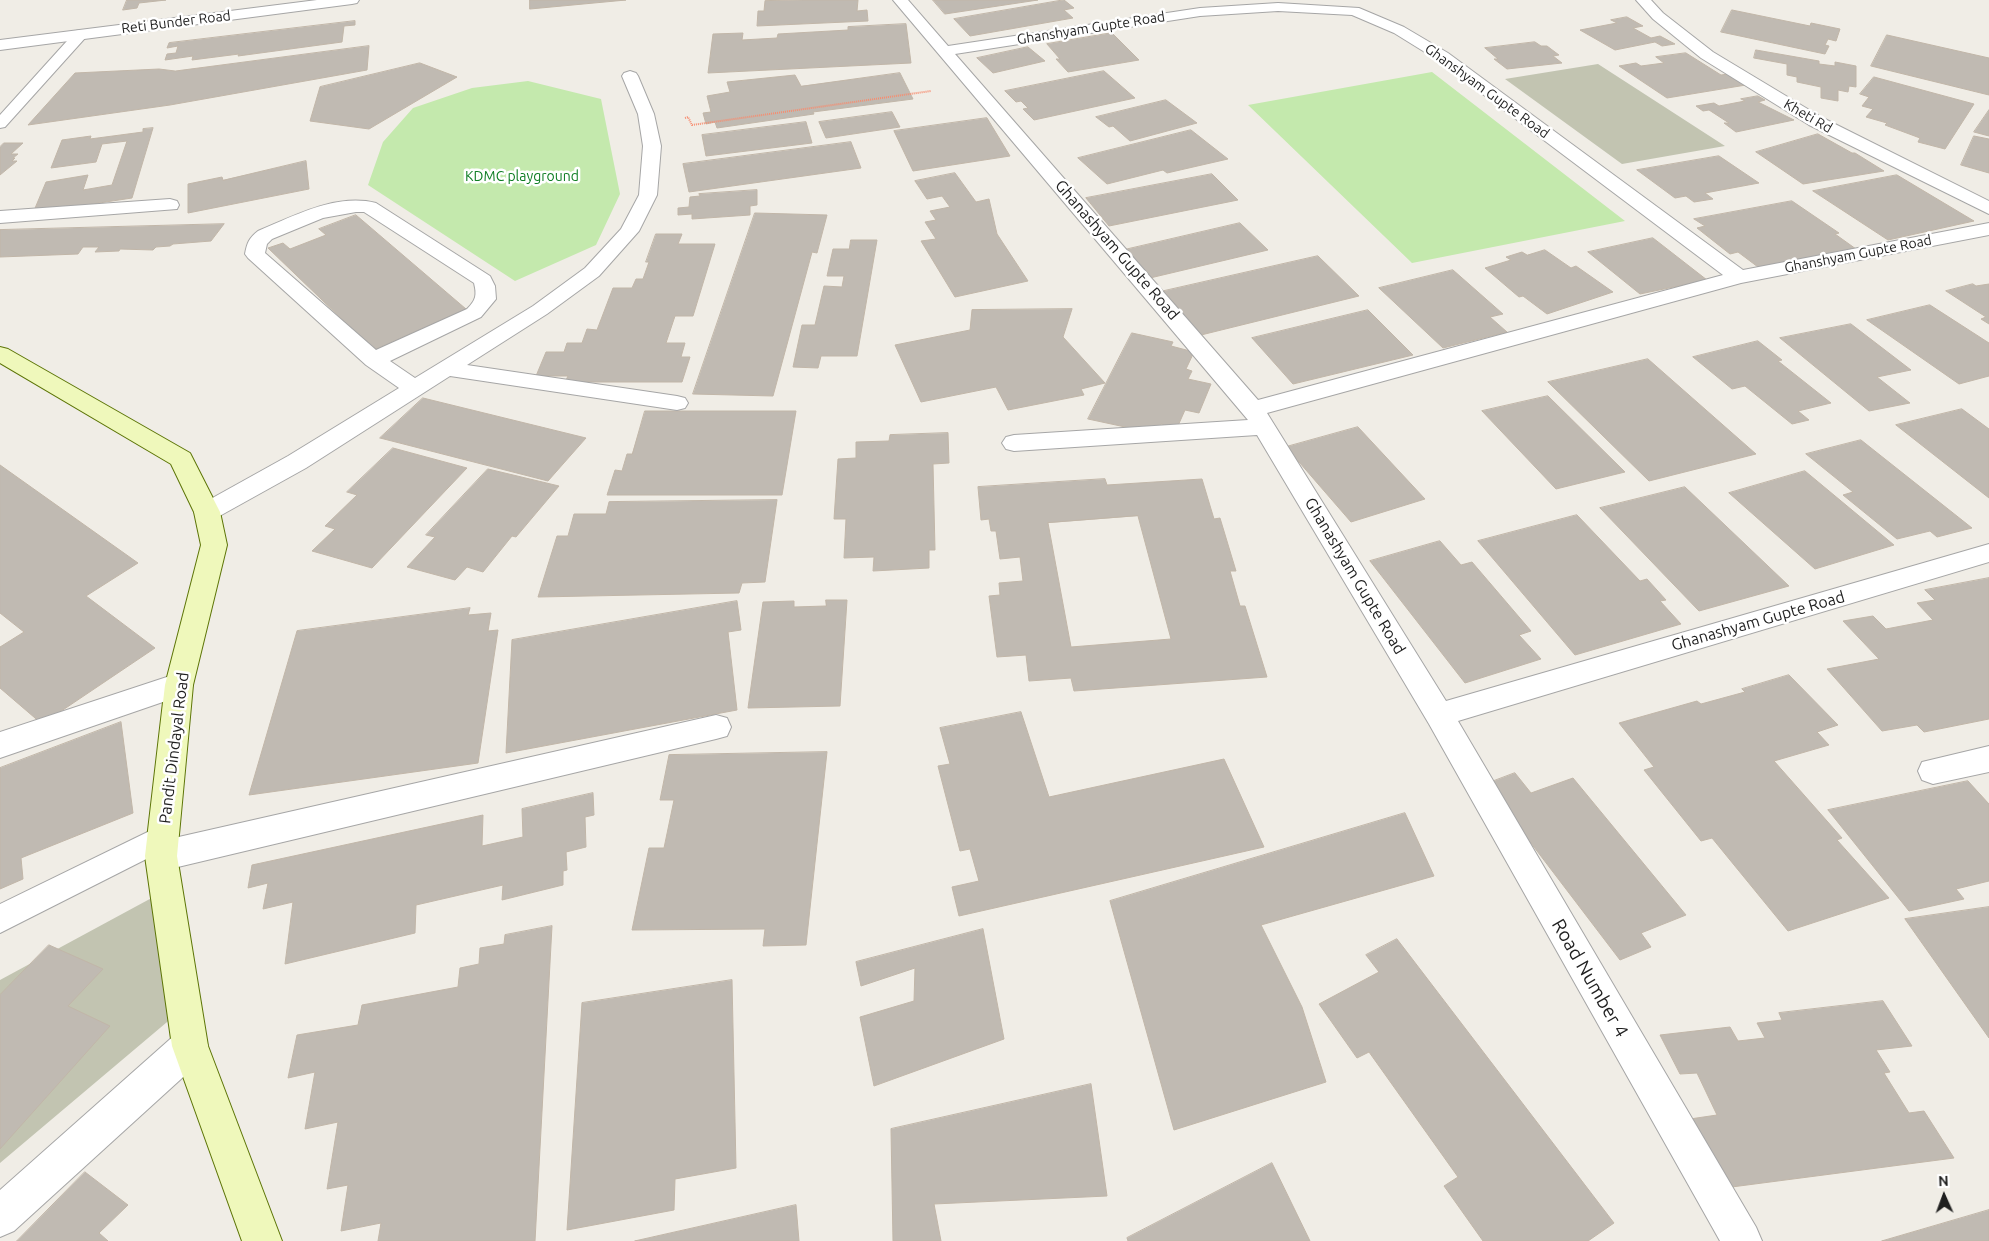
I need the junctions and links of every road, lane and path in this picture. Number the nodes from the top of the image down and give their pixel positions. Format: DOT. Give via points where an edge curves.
graph roads {
  1 [pos="352,0"];
  2 [pos="900,0"];
  3 [pos="1643,0"];
  4 [pos="81,34"];
  5 [pos="0,45"];
  6 [pos="944,51"];
  7 [pos="630,76"];
  8 [pos="974,85"];
  9 [pos="680,119"];
  10 [pos="0,124"];
  11 [pos="170,205"];
  12 [pos="1989,208"];
  13 [pos="0,217"];
  14 [pos="1989,229"];
  15 [pos="1739,277"];
  16 [pos="0,354"];
  17 [pos="374,360"];
  18 [pos="446,368"];
  19 [pos="416,388"];
  20 [pos="677,403"];
  21 [pos="1259,418"];
  22 [pos="1014,443"];
  23 [pos="207,512"];
  24 [pos="1989,553"];
  25 [pos="179,685"];
  26 [pos="1438,715"];
  27 [pos="716,727"];
  28 [pos="0,745"];
  29 [pos="1989,758"];
  30 [pos="1933,771"];
  31 [pos="162,846"];
  32 [pos="0,919"];
  33 [pos="190,1046"];
  34 [pos="0,1217"];
  35 [pos="262,1241"];
  36 [pos="1742,1241"];
  1 -- 4 [label="street, Reti Bunder Road"];
  2 -- 6 [label="street, Ghanashyam Gupte Road"];
  3 -- 12 [label="street, Kheti Rd" via="1707,55 1815,121"];
  4 -- 5 [label="street, Reti Bunder Road"];
  4 -- 10 [label="lane"];
  6 -- 8 [label="street, Ghanashyam Gupte Road"];
  6 -- 15 [label="street, Ghanshyam Gupte Road" via="1200,12 1278,7 1354,11 1399,30 1442,56"];
  7 -- 18 [label="street" via="646,114 652,146 648,195 629,231 592,272 540,310"];
  8 -- 9 [label="path" via="692,126 688,118"];
  8 -- 21 [label="street, Ghanashyam Gupte Road"];
  11 -- 13 [label="street"];
  14 -- 15 [label="street, Ghanshyam Gupte Road"];
  15 -- 21 [label="street"];
  16 -- 23 [label="main road, Pandit Dindayal Road" via="181,459"];
  17 -- 17 [label="street" via="255,254 257,242 266,235 336,207 369,207 483,280 487,292 485,303 474,313"];
  17 -- 19 [label="street"];
  18 -- 19 [label="street"];
  18 -- 20 [label="street"];
  19 -- 23 [label="street" via="297,462"];
  21 -- 22 [label="street"];
  21 -- 26 [label="street, Ghanashyam Gupte Road"];
  23 -- 25 [label="main road, Pandit Dindayal Road" via="214,545"];
  24 -- 26 [label="street, Ghanashyam Gupte Road"];
  25 -- 28 [label="street"];
  25 -- 31 [label="main road, Pandit Dindayal Road"];
  26 -- 36 [label="street, Road Number 4"];
  27 -- 31 [label="street"];
  29 -- 30 [label="street"];
  31 -- 32 [label="lane"];
  31 -- 33 [label="main road, Pandit Dindayal Road"];
  33 -- 34 [label="street"];
  33 -- 35 [label="main road, Pandit Dindayal Road"];
}
